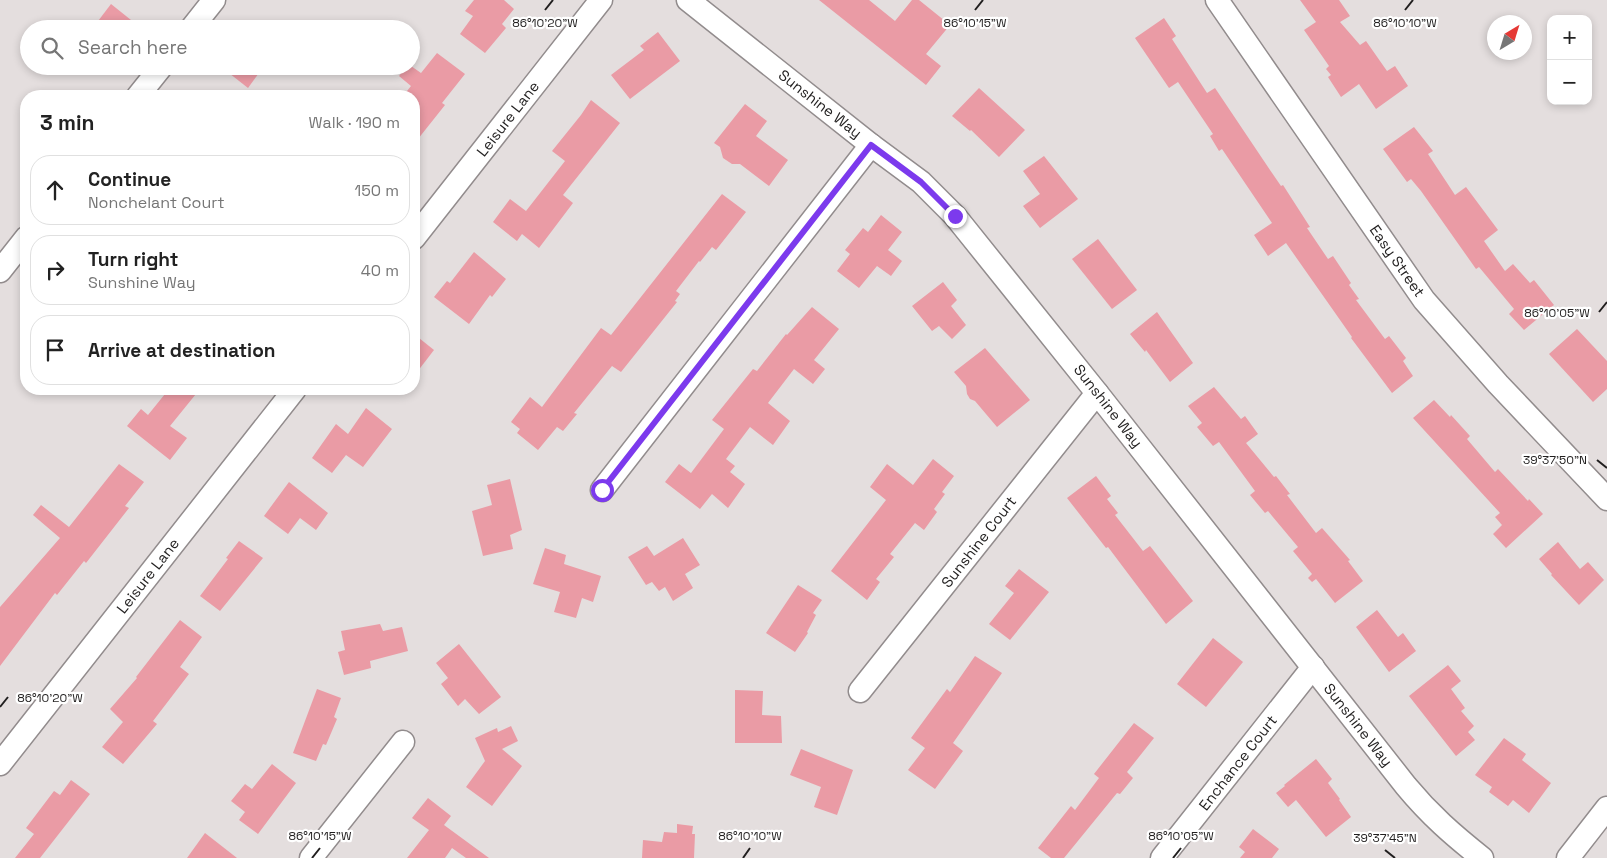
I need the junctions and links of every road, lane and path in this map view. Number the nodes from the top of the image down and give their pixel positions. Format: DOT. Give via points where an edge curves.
graph roads {
  1 [pos="601,0"];
  2 [pos="688,0"];
  3 [pos="1217,0"];
  4 [pos="212,1"];
  5 [pos="198,20"];
  6 [pos="155,75"];
  7 [pos="143,90"];
  8 [pos="871,145"];
  9 [pos="420,230"];
  10 [pos="20,246"];
  11 [pos="0,271"];
  12 [pos="1097,393"];
  13 [pos="290,395"];
  14 [pos="602,490"];
  15 [pos="1607,499"];
  16 [pos="1313,667"];
  17 [pos="860,691"];
  18 [pos="403,742"];
  19 [pos="0,764"];
  20 [pos="1607,808"];
  21 [pos="311,858"];
  22 [pos="1162,858"];
  23 [pos="1482,858"];
  24 [pos="1568,858"];
  1 -- 9 [label="street, Leisure Lane"];
  2 -- 8 [label="street, Sunshine Way"];
  3 -- 15 [label="street, Easy Street" via="1424,300"];
  4 -- 5 [label="street"];
  6 -- 7 [label="street"];
  8 -- 12 [label="street, Sunshine Way" via="921,182 955,216"];
  8 -- 14 [label="street"];
  10 -- 11 [label="street"];
  12 -- 16 [label="street, Sunshine Way"];
  12 -- 17 [label="street, Sunshine Court"];
  13 -- 19 [label="street, Leisure Lane"];
  16 -- 22 [label="street, Enchance Court"];
  16 -- 23 [label="street, Sunshine Way" via="1425,809"];
  18 -- 21 [label="street"];
  20 -- 24 [label="street"];
}
